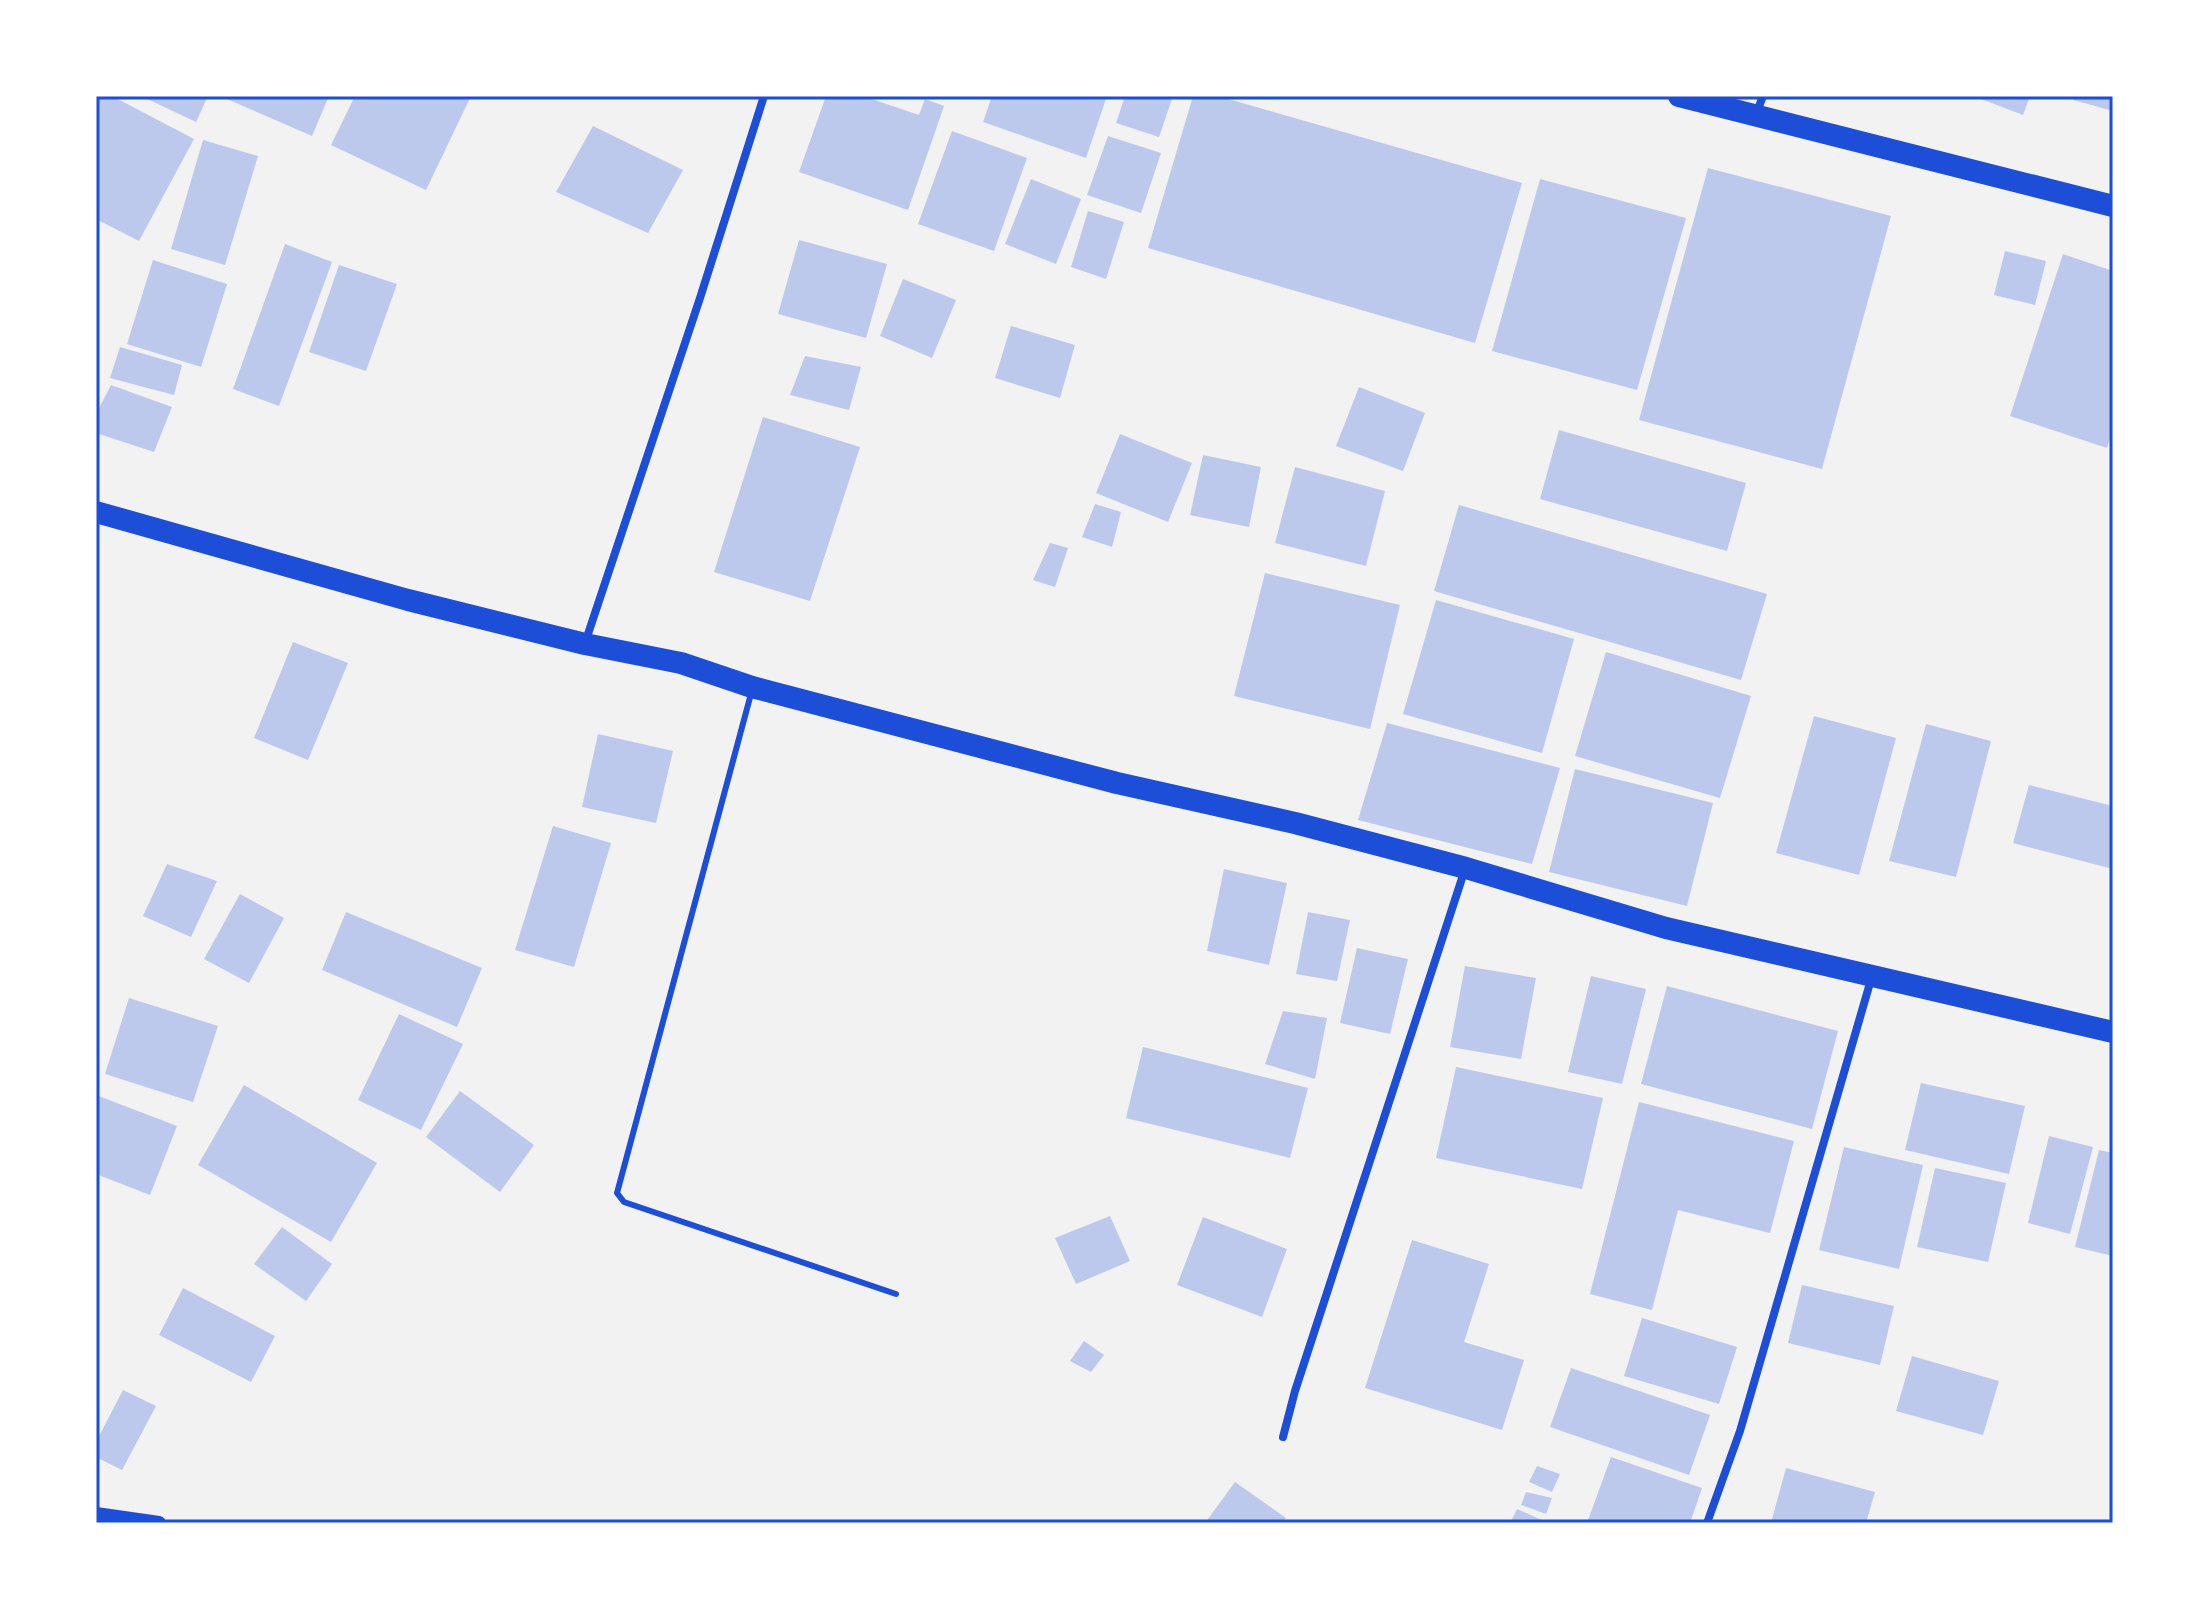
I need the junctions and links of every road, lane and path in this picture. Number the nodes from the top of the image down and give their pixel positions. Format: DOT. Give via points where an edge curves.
graph roads {
  1 [pos="764,96"];
  2 [pos="1679,96"];
  3 [pos="1759,106"];
  4 [pos="2113,206"];
  5 [pos="96,512"];
  6 [pos="585,644"];
  7 [pos="752,687"];
  8 [pos="1466,868"];
  9 [pos="1873,974"];
  10 [pos="2113,1032"];
  11 [pos="896,1294"];
  12 [pos="1283,1437"];
  13 [pos="96,1514"];
  14 [pos="159,1523"];
  15 [pos="1707,1523"];
  1 -- 6 [label="street"];
  2 -- 3 [label="highway"];
  3 -- 4 [label="highway"];
  5 -- 6 [label="highway"];
  6 -- 7 [label="highway" via="681,663"];
  7 -- 8 [label="highway"];
  7 -- 11 [label="lane" via="617,1193 624,1202"];
  8 -- 9 [label="highway" via="1666,928"];
  8 -- 12 [label="street"];
  9 -- 10 [label="highway"];
  9 -- 15 [label="street" via="1740,1431"];
  13 -- 14 [label="street"];
}
